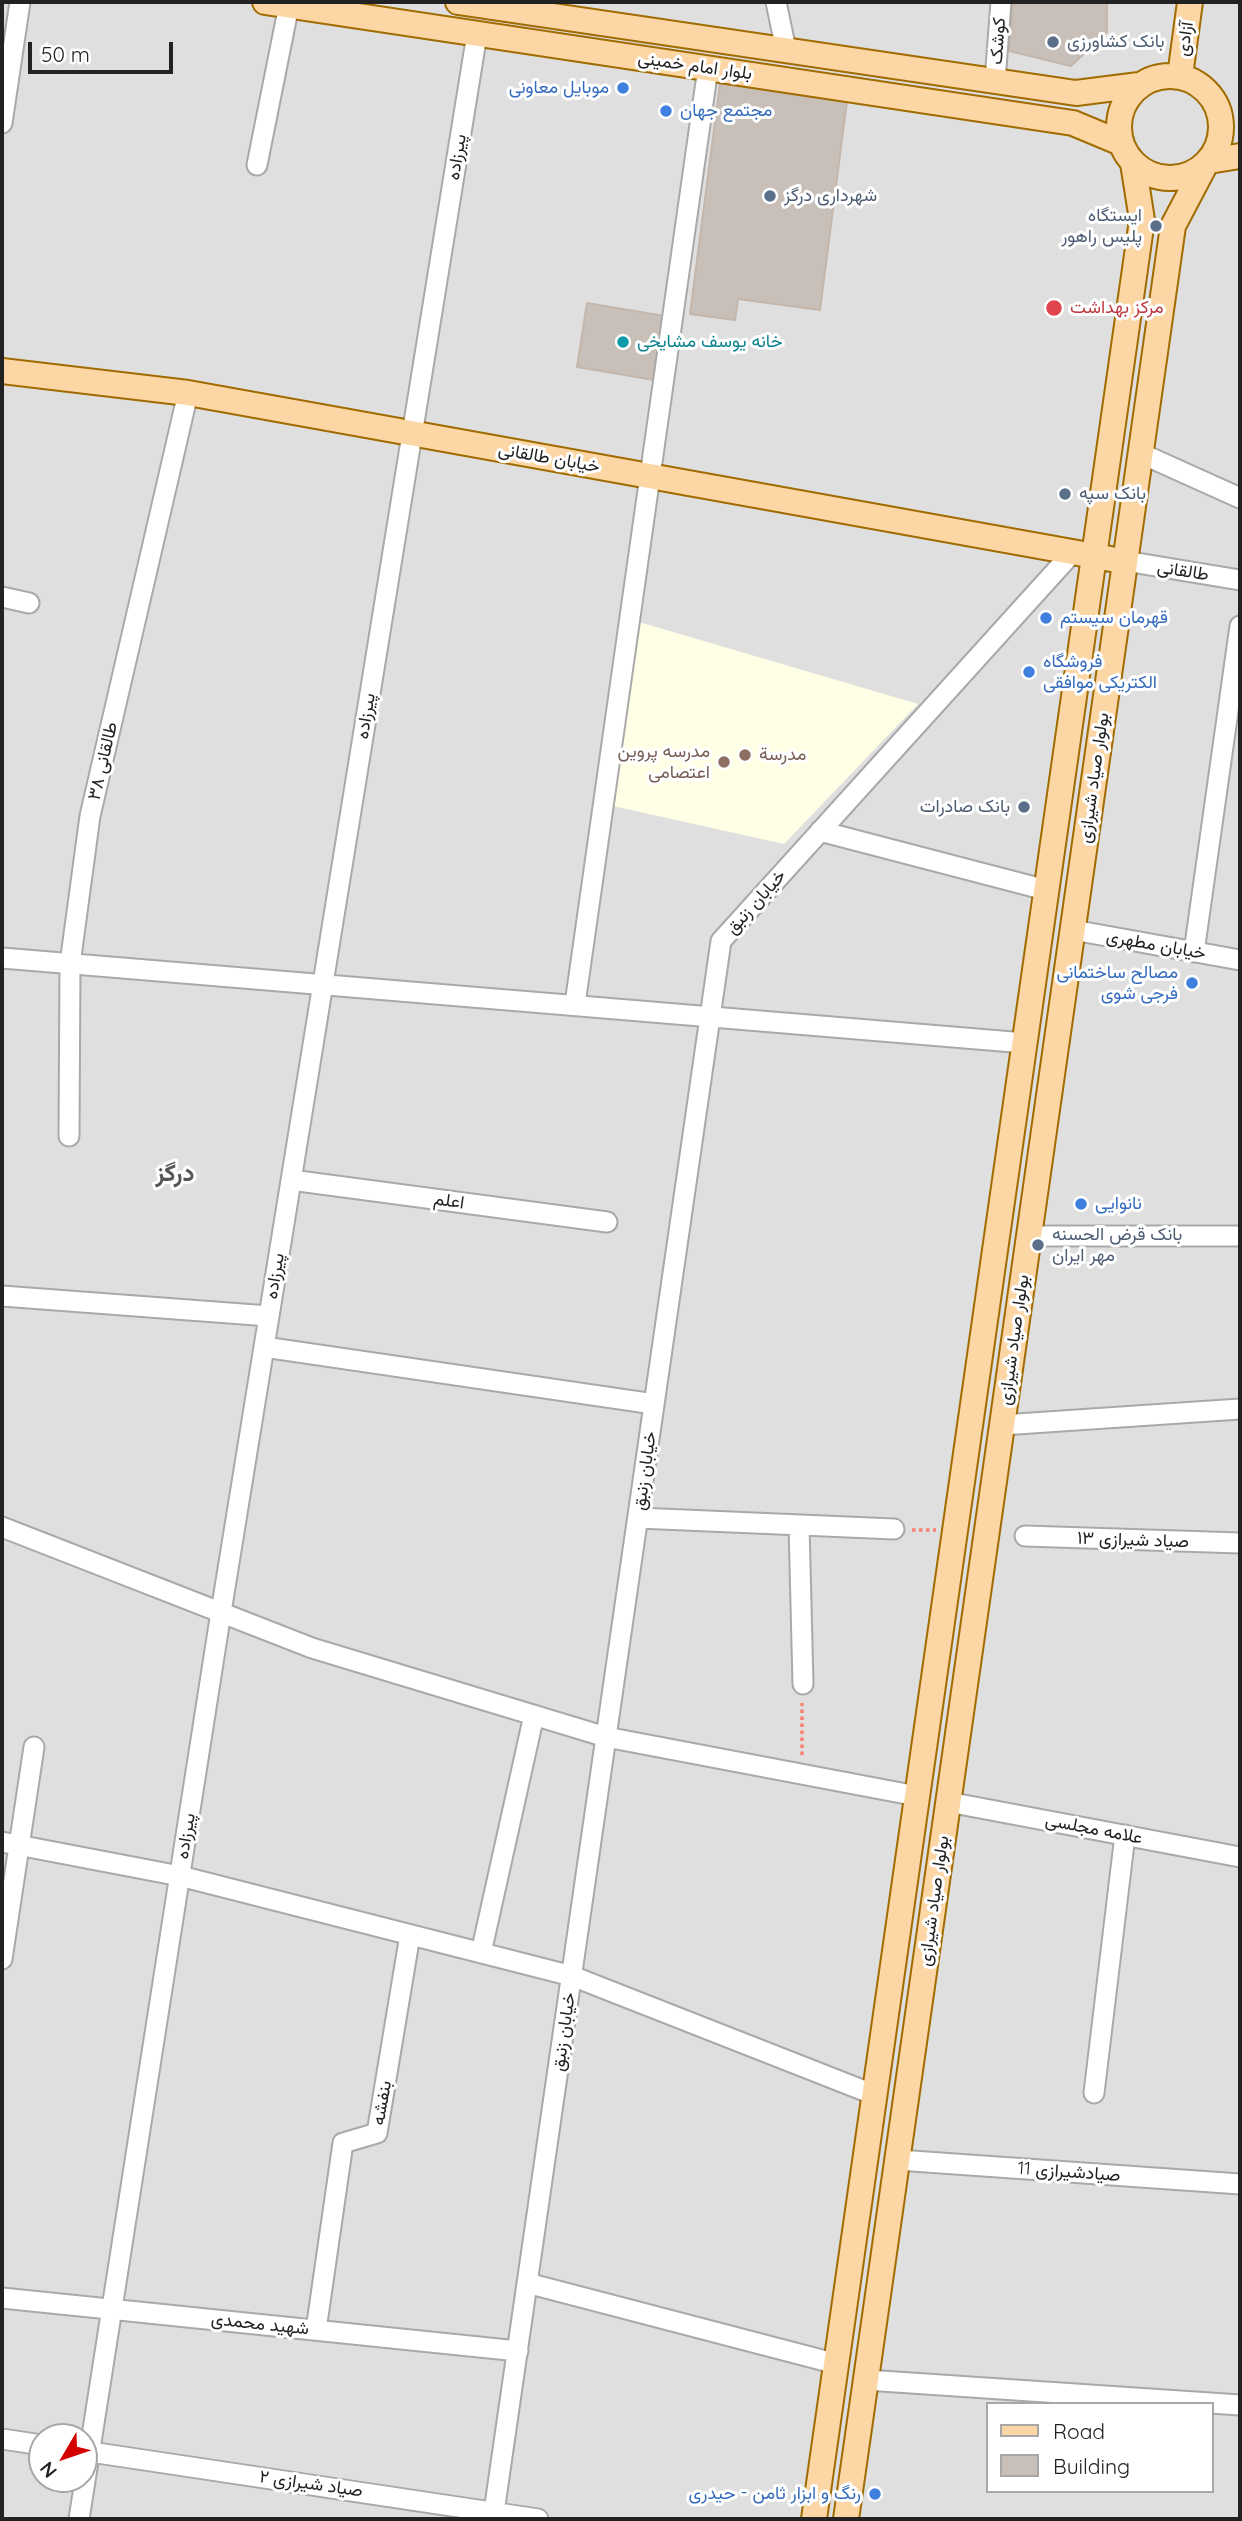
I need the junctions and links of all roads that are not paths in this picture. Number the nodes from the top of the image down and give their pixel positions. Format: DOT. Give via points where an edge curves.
graph roads {
  1 [pos="20,2"];
  2 [pos="458,2"];
  3 [pos="776,2"];
  4 [pos="1001,2"];
  5 [pos="1190,2"];
  6 [pos="277,4"];
  7 [pos="580,11"];
  8 [pos="477,34"];
  9 [pos="786,50"];
  10 [pos="708,68"];
  11 [pos="1180,76"];
  12 [pos="995,81"];
  13 [pos="1139,85"];
  14 [pos="4,95"];
  15 [pos="1211,95"];
  16 [pos="1240,112"];
  17 [pos="2,123"];
  18 [pos="1127,153"];
  19 [pos="1240,156"];
  20 [pos="257,164"];
  21 [pos="1206,164"];
  22 [pos="2,371"];
  23 [pos="188,393"];
  24 [pos="412,434"];
  25 [pos="1140,453"];
  26 [pos="650,476"];
  27 [pos="1240,498"];
  28 [pos="1083,554"];
  29 [pos="1125,561"];
  30 [pos="1240,580"];
  31 [pos="2,597"];
  32 [pos="29,603"];
  33 [pos="1240,626"];
  34 [pos="820,831"];
  35 [pos="1046,890"];
  36 [pos="1073,930"];
  37 [pos="1194,952"];
  38 [pos="2,958"];
  39 [pos="1240,960"];
  40 [pos="70,964"];
  41 [pos="323,982"];
  42 [pos="575,1004"];
  43 [pos="710,1015"];
  44 [pos="1025,1043"];
  45 [pos="69,1136"];
  46 [pos="291,1180"];
  47 [pos="607,1222"];
  48 [pos="1029,1236"];
  49 [pos="1240,1236"];
  50 [pos="2,1296"];
  51 [pos="269,1316"];
  52 [pos="264,1347"];
  53 [pos="654,1404"];
  54 [pos="1240,1409"];
  55 [pos="1002,1425"];
  56 [pos="638,1518"];
  57 [pos="799,1525"];
  58 [pos="2,1527"];
  59 [pos="894,1529"];
  60 [pos="1025,1536"];
  61 [pos="1240,1543"];
  62 [pos="221,1612"];
  63 [pos="803,1684"];
  64 [pos="534,1715"];
  65 [pos="606,1737"];
  66 [pos="34,1747"];
  67 [pos="917,1796"];
  68 [pos="948,1802"];
  69 [pos="1125,1835"];
  70 [pos="10,1844"];
  71 [pos="1240,1857"];
  72 [pos="180,1876"];
  73 [pos="410,1935"];
  74 [pos="481,1953"];
  75 [pos="2,1959"];
  76 [pos="572,1976"];
  77 [pos="1094,2093"];
  78 [pos="875,2095"];
  79 [pos="898,2160"];
  80 [pos="1240,2184"];
  81 [pos="527,2283"];
  82 [pos="2,2298"];
  83 [pos="112,2309"];
  84 [pos="316,2330"];
  85 [pos="517,2351"];
  86 [pos="836,2364"];
  87 [pos="866,2380"];
  88 [pos="1195,2402"];
  89 [pos="1214,2403"];
  90 [pos="1240,2405"];
  91 [pos="92,2423"];
  92 [pos="2,2439"];
  93 [pos="28,2443"];
  94 [pos="98,2453"];
  95 [pos="82,2493"];
  96 [pos="494,2515"];
  97 [pos="79,2519"];
  98 [pos="538,2519"];
  99 [pos="814,2519"];
  100 [pos="846,2519"];
  1 -- 14 [label="street"];
  2 -- 7 [label="main road, بلوار امام خمینی"];
  3 -- 9 [label="street"];
  4 -- 12 [label="street, کوشک"];
  5 -- 11 [label="main road, آزادی"];
  6 -- 8 [label="main road, بلوار امام خمینی"];
  6 -- 20 [label="street"];
  7 -- 9 [label="main road, بلوار امام خمینی"];
  8 -- 10 [label="main road, بلوار امام خمینی"];
  8 -- 24 [label="street, پیرزاده"];
  9 -- 12 [label="main road, بلوار امام خمینی"];
  10 -- 18 [label="main road, بلوار امام خمینی" via="1073,123"];
  10 -- 26 [label="street"];
  11 -- 13 [label="main road" via="1157,76"];
  11 -- 15 [label="main road"];
  12 -- 13 [label="main road, بلوار امام خمینی" via="1076,93"];
  13 -- 18 [label="main road" via="1125,100 1119,120"];
  14 -- 17 [label="street"];
  15 -- 16 [label="main road"];
  15 -- 21 [label="main road" via="1220,113 1222,133"];
  18 -- 21 [label="main road" via="1144,172 1164,179 1184,177"];
  18 -- 28 [label="main road, بولوار صیاد شیرازی" via="1142,220"];
  19 -- 21 [label="main road"];
  21 -- 25 [label="main road, بولوار صیاد شیرازی" via="1173,226"];
  22 -- 23 [label="main road, خیابان طالقانی"];
  23 -- 24 [label="main road, خیابان طالقانی"];
  23 -- 40 [label="street, طالقانی ۳۸" via="90,816"];
  24 -- 26 [label="main road, خیابان طالقانی"];
  24 -- 41 [label="street, پیرزاده"];
  25 -- 27 [label="street"];
  25 -- 29 [label="main road, بولوار صیاد شیرازی"];
  26 -- 28 [label="main road, خیابان طالقانی"];
  26 -- 42 [label="street"];
  28 -- 29 [label="main road, خیابان طالقانی"];
  28 -- 34 [label="street, خیابان زنبق"];
  28 -- 35 [label="main road, بولوار صیاد شیرازی"];
  29 -- 30 [label="street, طالقانی"];
  29 -- 36 [label="main road, بولوار صیاد شیرازی"];
  31 -- 32 [label="street"];
  33 -- 37 [label="street"];
  34 -- 35 [label="street"];
  34 -- 43 [label="street, خیابان زنبق" via="721,941"];
  35 -- 44 [label="main road, بولوار صیاد شیرازی"];
  36 -- 37 [label="street, خیابان مطهری"];
  36 -- 48 [label="main road, بولوار صیاد شیرازی"];
  37 -- 39 [label="street, خیابان مطهری"];
  38 -- 40 [label="street"];
  40 -- 41 [label="street"];
  40 -- 45 [label="street, طالقانی ۳۸"];
  41 -- 42 [label="street"];
  41 -- 46 [label="street, پیرزاده"];
  42 -- 43 [label="street"];
  43 -- 44 [label="street"];
  43 -- 53 [label="street, خیابان زنبق"];
  44 -- 67 [label="main road, بولوار صیاد شیرازی"];
  46 -- 47 [label="street, اعلم"];
  46 -- 51 [label="street, پیرزاده"];
  48 -- 49 [label="street"];
  48 -- 55 [label="main road, بولوار صیاد شیرازی"];
  50 -- 51 [label="street"];
  51 -- 52 [label="street, پیرزاده"];
  52 -- 53 [label="street"];
  52 -- 62 [label="street, پیرزاده"];
  53 -- 56 [label="street, خیابان زنبق"];
  54 -- 55 [label="street"];
  55 -- 68 [label="main road, بولوار صیاد شیرازی"];
  56 -- 57 [label="street"];
  56 -- 65 [label="street, خیابان زنبق"];
  57 -- 59 [label="street"];
  57 -- 63 [label="street"];
  58 -- 62 [label="street"];
  60 -- 61 [label="street, صیاد شیرازی ۱۳"];
  62 -- 64 [label="street" via="312,1648"];
  62 -- 72 [label="street, پیرزاده"];
  64 -- 65 [label="street"];
  64 -- 74 [label="street"];
  65 -- 67 [label="street"];
  65 -- 76 [label="street, خیابان زنبق"];
  66 -- 70 [label="street"];
  67 -- 68 [label="main road"];
  67 -- 78 [label="main road, بولوار صیاد شیرازی"];
  68 -- 69 [label="street, علامه مجلسی"];
  68 -- 79 [label="main road, بولوار صیاد شیرازی"];
  69 -- 71 [label="street, علامه مجلسی"];
  69 -- 77 [label="street"];
  70 -- 72 [label="street"];
  70 -- 75 [label="street"];
  72 -- 73 [label="street"];
  72 -- 83 [label="street, پیرزاده"];
  73 -- 74 [label="street"];
  73 -- 84 [label="street, بنفشه" via="377,2133 343,2143"];
  74 -- 76 [label="street"];
  76 -- 78 [label="street"];
  76 -- 81 [label="street, خیابان زنبق"];
  78 -- 86 [label="main road, بولوار صیاد شیرازی"];
  79 -- 80 [label="street, صیادشیرازی 11"];
  79 -- 87 [label="main road, بولوار صیاد شیرازی"];
  81 -- 85 [label="street, خیابان زنبق"];
  81 -- 86 [label="street"];
  82 -- 83 [label="street, شهید محمدی"];
  83 -- 84 [label="street, شهید محمدی"];
  83 -- 91 [label="street, پیرزاده"];
  84 -- 85 [label="street, شهید محمدی"];
  85 -- 96 [label="street, خیابان زنبق"];
  86 -- 99 [label="main road, بولوار صیاد شیرازی"];
  87 -- 88 [label="street"];
  87 -- 100 [label="main road, بولوار صیاد شیرازی"];
  89 -- 90 [label="street"];
  92 -- 93 [label="street"];
  94 -- 96 [label="street, صیاد شیرازی ۲"];
  95 -- 97 [label="street, پیرزاده"];
  96 -- 98 [label="street, صیاد شیرازی ۲"];
}
